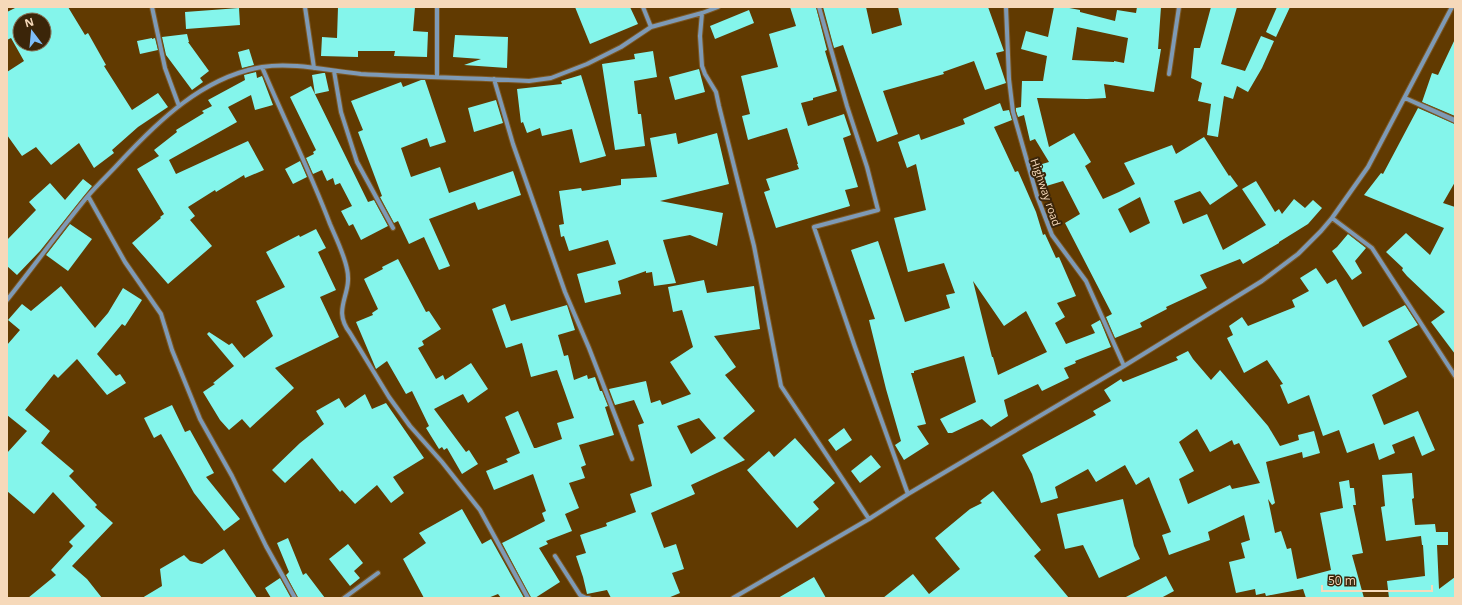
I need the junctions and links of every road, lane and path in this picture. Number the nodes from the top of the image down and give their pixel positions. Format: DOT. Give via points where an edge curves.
graph roads {
  1 [pos="152,7"];
  2 [pos="305,7"];
  3 [pos="437,7"];
  4 [pos="643,7"];
  5 [pos="718,7"];
  6 [pos="819,7"];
  7 [pos="1006,7"];
  8 [pos="1179,7"];
  9 [pos="1452,7"];
  10 [pos="702,13"];
  11 [pos="651,27"];
  12 [pos="262,67"];
  13 [pos="314,68"];
  14 [pos="334,70"];
  15 [pos="1169,74"];
  16 [pos="437,76"];
  17 [pos="494,79"];
  18 [pos="1405,98"];
  19 [pos="179,106"];
  20 [pos="1455,121"];
  21 [pos="88,196"];
  22 [pos="1332,218"];
  23 [pos="393,228"];
  24 [pos="7,300"];
  25 [pos="1124,366"];
  26 [pos="1455,376"];
  27 [pos="632,459"];
  28 [pos="908,494"];
  29 [pos="869,519"];
  30 [pos="555,556"];
  31 [pos="378,573"];
  32 [pos="294,598"];
  33 [pos="344,598"];
  34 [pos="528,598"];
  35 [pos="589,598"];
  36 [pos="733,598"];
  1 -- 19 [label="street" via="165,68"];
  2 -- 13 [label="street"];
  3 -- 16 [label="street"];
  4 -- 11 [label="street"];
  5 -- 10 [label="street"];
  6 -- 28 [label="street" via="878,210 814,227"];
  7 -- 25 [label="street, Highway road" via="1013,112 1037,196 1052,235 1086,281"];
  8 -- 15 [label="street"];
  9 -- 18 [label="street"];
  10 -- 11 [label="street"];
  10 -- 29 [label="street" via="702,66 716,92 754,246 781,386"];
  11 -- 17 [label="street" via="621,47 551,78 529,81"];
  12 -- 13 [label="street"];
  12 -- 19 [label="street" via="233,75"];
  12 -- 34 [label="street" via="321,201 348,270 348,286 341,315 344,325 388,397 480,510"];
  13 -- 14 [label="street"];
  14 -- 16 [label="street" via="360,74"];
  14 -- 23 [label="street" via="341,112 357,162"];
  16 -- 17 [label="street"];
  17 -- 27 [label="street" via="513,144 565,292"];
  18 -- 20 [label="street"];
  18 -- 22 [label="street" via="1368,167"];
  19 -- 21 [label="street" via="155,125"];
  21 -- 24 [label="street"];
  21 -- 32 [label="street" via="125,262 161,314 172,350 200,419"];
  22 -- 25 [label="street" via="1298,254 1262,281"];
  22 -- 26 [label="street" via="1372,248"];
  25 -- 28 [label="street"];
  28 -- 29 [label="street"];
  29 -- 36 [label="street"];
  30 -- 35 [label="street" via="580,595"];
  31 -- 33 [label="street"];
}
